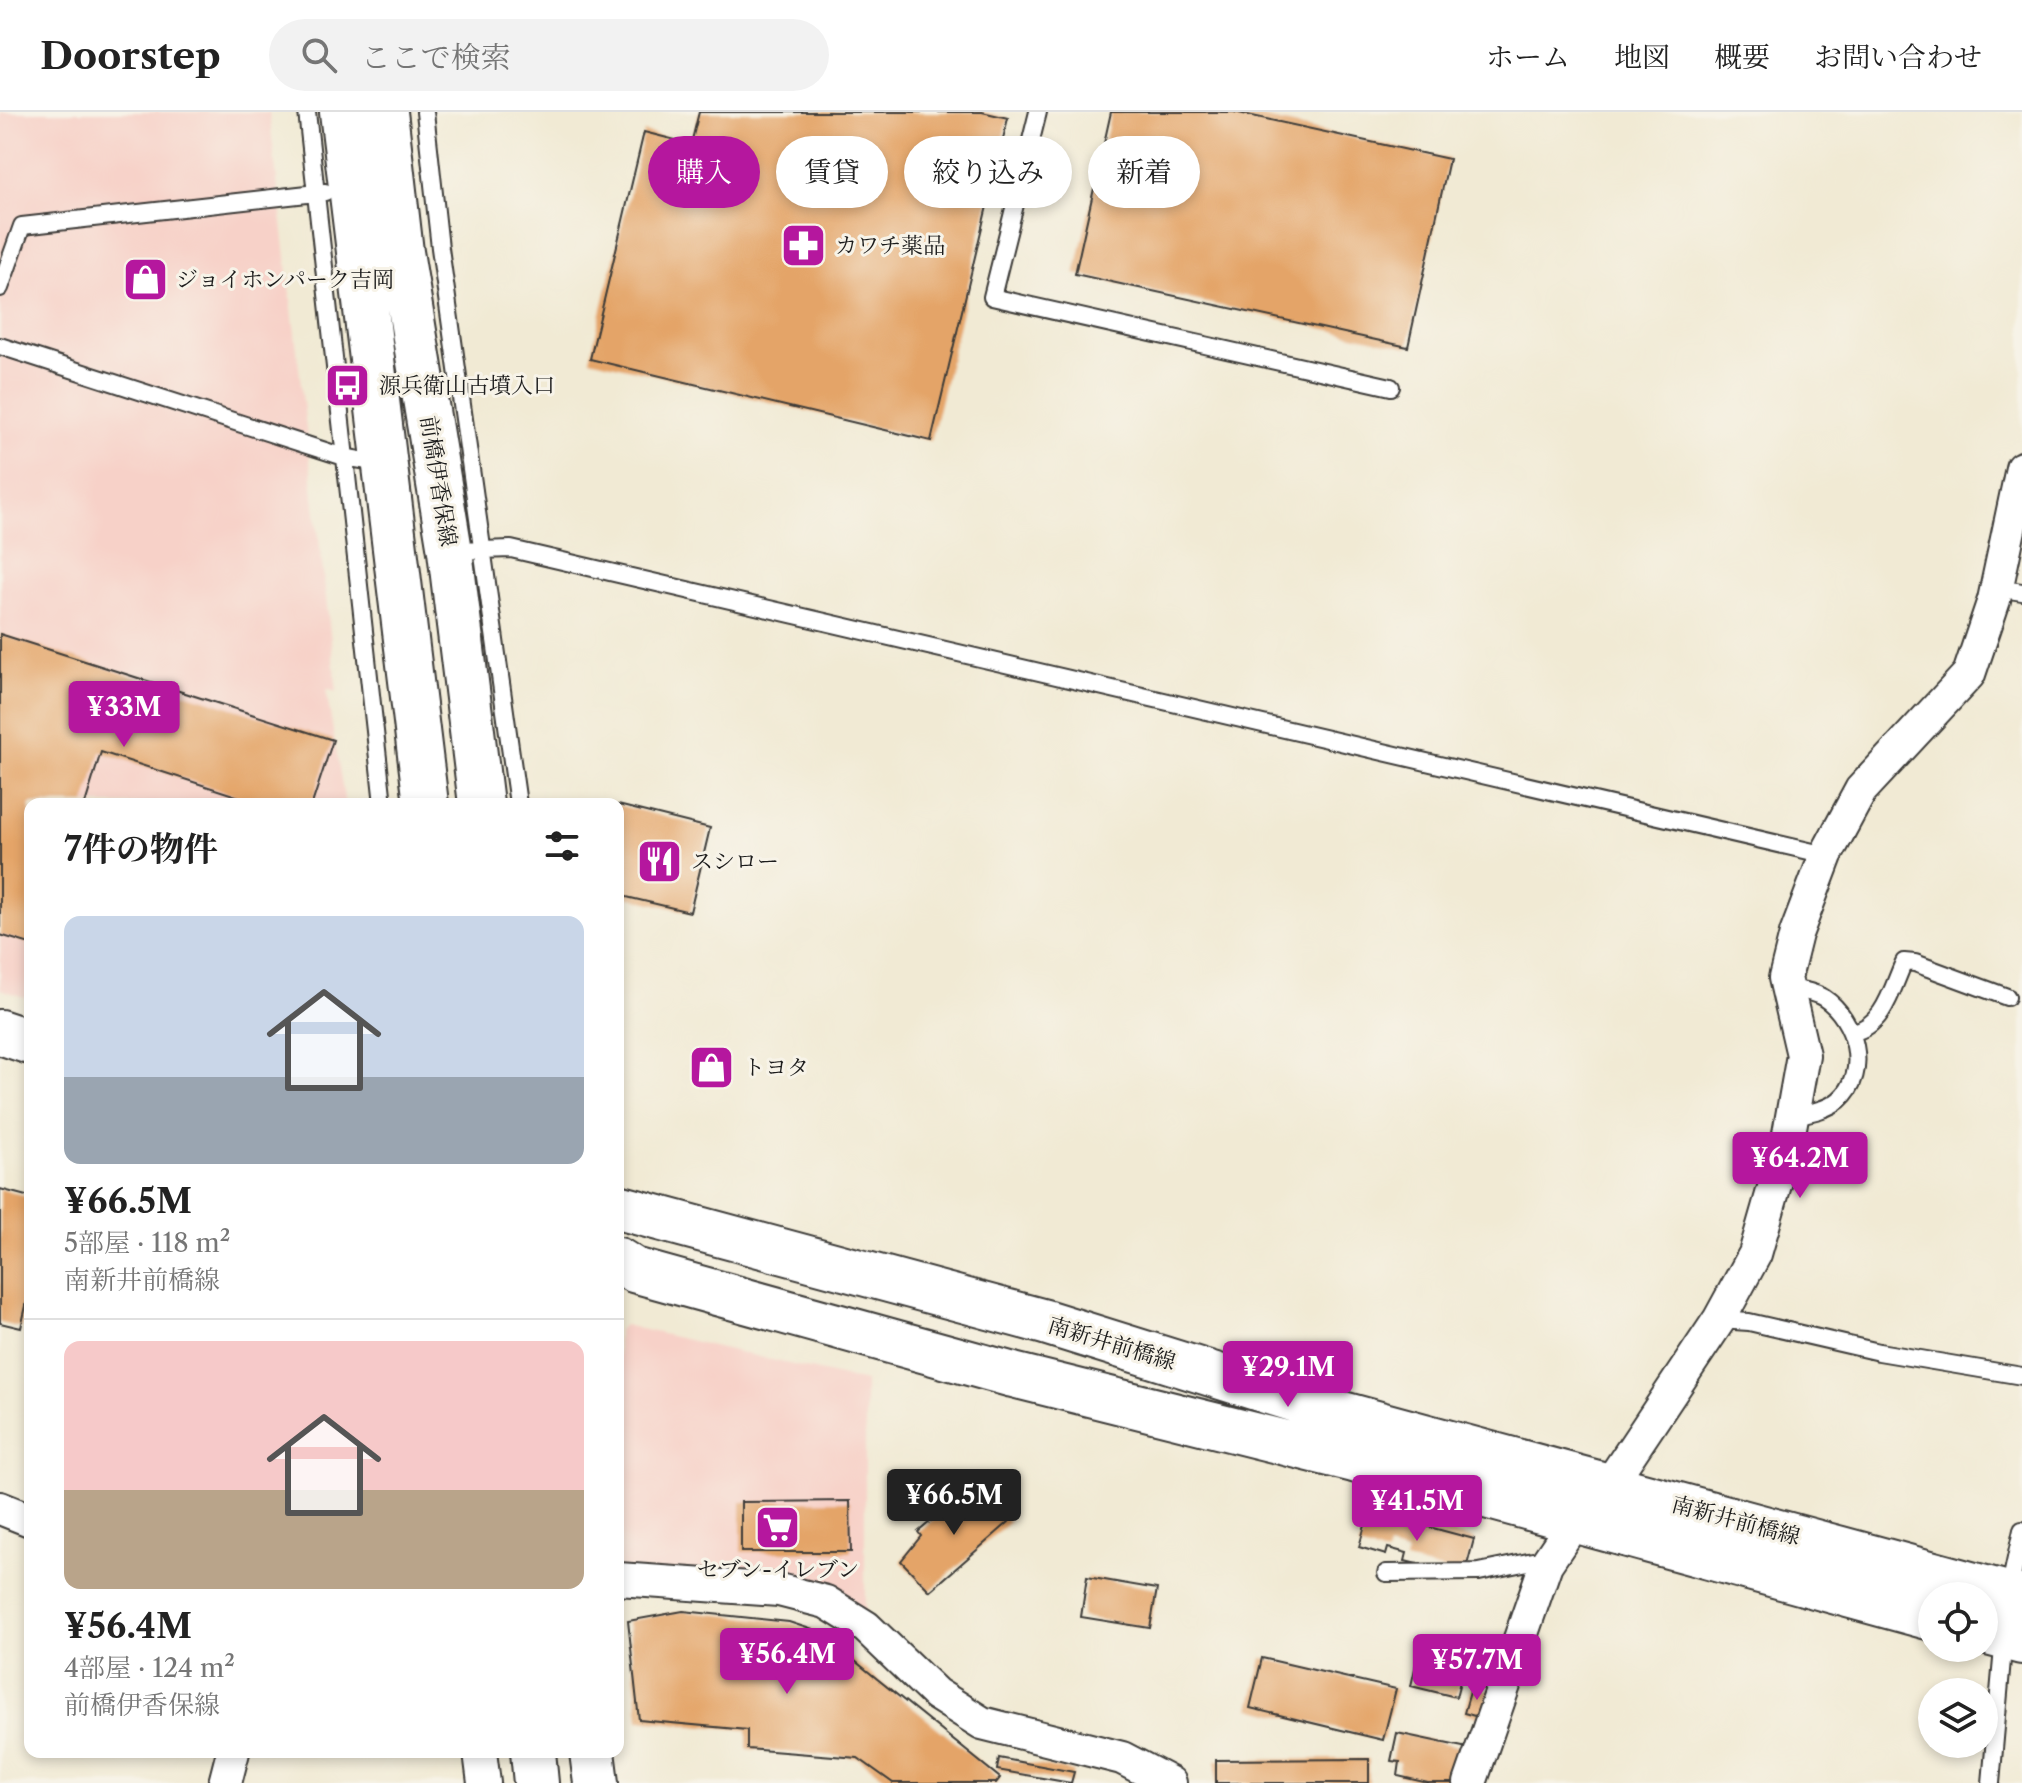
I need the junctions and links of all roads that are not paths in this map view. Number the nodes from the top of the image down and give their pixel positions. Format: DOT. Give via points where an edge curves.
graph roads {
  1 [pos="307,112"];
  2 [pos="342,112"];
  3 [pos="385,112"];
  4 [pos="425,112"];
  5 [pos="1038,112"];
  6 [pos="334,191"];
  7 [pos="420,250"];
  8 [pos="0,288"];
  9 [pos="0,346"];
  10 [pos="1391,387"];
  11 [pos="364,461"];
  12 [pos="2022,468"];
  13 [pos="467,550"];
  14 [pos="2009,590"];
  15 [pos="490,727"];
  16 [pos="383,798"];
  17 [pos="425,798"];
  18 [pos="482,798"];
  19 [pos="516,798"];
  20 [pos="1826,855"];
  21 [pos="1788,988"];
  22 [pos="2007,997"];
  23 [pos="0,1032"];
  24 [pos="1853,1032"];
  25 [pos="24,1040"];
  26 [pos="1793,1116"];
  27 [pos="624,1209"];
  28 [pos="624,1264"];
  29 [pos="1719,1320"];
  30 [pos="2022,1376"];
  31 [pos="1609,1485"];
  32 [pos="0,1508"];
  33 [pos="24,1518"];
  34 [pos="1575,1521"];
  35 [pos="2022,1530"];
  36 [pos="1546,1564"];
  37 [pos="1386,1573"];
  38 [pos="624,1579"];
  39 [pos="2015,1596"];
  40 [pos="1918,1614"];
  41 [pos="2003,1637"];
  42 [pos="231,1758"];
  43 [pos="481,1758"];
  44 [pos="534,1758"];
  45 [pos="593,1758"];
  46 [pos="225,1783"];
  47 [pos="484,1783"];
  48 [pos="536,1783"];
  49 [pos="596,1783"];
  50 [pos="1170,1783"];
  51 [pos="1470,1783"];
  52 [pos="1991,1783"];
  1 -- 6 [label="lane"];
  2 -- 6 [label="main road"];
  3 -- 7 [label="main road, 前橋伊香保線"];
  4 -- 7 [label="lane"];
  5 -- 10 [label="lane" via="992,297"];
  6 -- 8 [label="lane" via="22,226"];
  6 -- 11 [label="main road"];
  7 -- 13 [label="main road, 前橋伊香保線"];
  9 -- 11 [label="lane"];
  11 -- 16 [label="lane"];
  11 -- 17 [label="main road"];
  12 -- 14 [label="street"];
  13 -- 15 [label="main road, 前橋伊香保線"];
  13 -- 20 [label="lane" via="511,549"];
  14 -- 20 [label="street" via="1969,674 1861,790"];
  15 -- 18 [label="main road, 前橋伊香保線"];
  15 -- 19 [label="lane"];
  20 -- 21 [label="street" via="1796,934 1785,978"];
  21 -- 24 [label="lane" via="1825,998"];
  21 -- 26 [label="street" via="1803,1055"];
  22 -- 24 [label="lane" via="1904,962 1879,1016"];
  23 -- 25 [label="main road"];
  24 -- 26 [label="lane" via="1856,1057 1848,1092 1836,1103"];
  26 -- 29 [label="street" via="1755,1254"];
  27 -- 31 [label="main road, 南新井前橋線" via="1045,1322 1324,1409"];
  28 -- 34 [label="main road, 南新井前橋線" via="998,1371"];
  29 -- 30 [label="lane"];
  29 -- 31 [label="street"];
  31 -- 34 [label="street"];
  31 -- 39 [label="main road, 南新井前橋線"];
  32 -- 33 [label="street"];
  34 -- 36 [label="street"];
  34 -- 40 [label="main road, 南新井前橋線"];
  35 -- 39 [label="lane"];
  36 -- 37 [label="lane" via="1533,1561 1447,1574"];
  36 -- 51 [label="street"];
  38 -- 50 [label="street" via="779,1590 826,1602 866,1627 936,1694 982,1723 1122,1758"];
  41 -- 52 [label="lane"];
  42 -- 46 [label="street"];
  43 -- 47 [label="street"];
  44 -- 48 [label="main road"];
  45 -- 49 [label="main road"];
}
